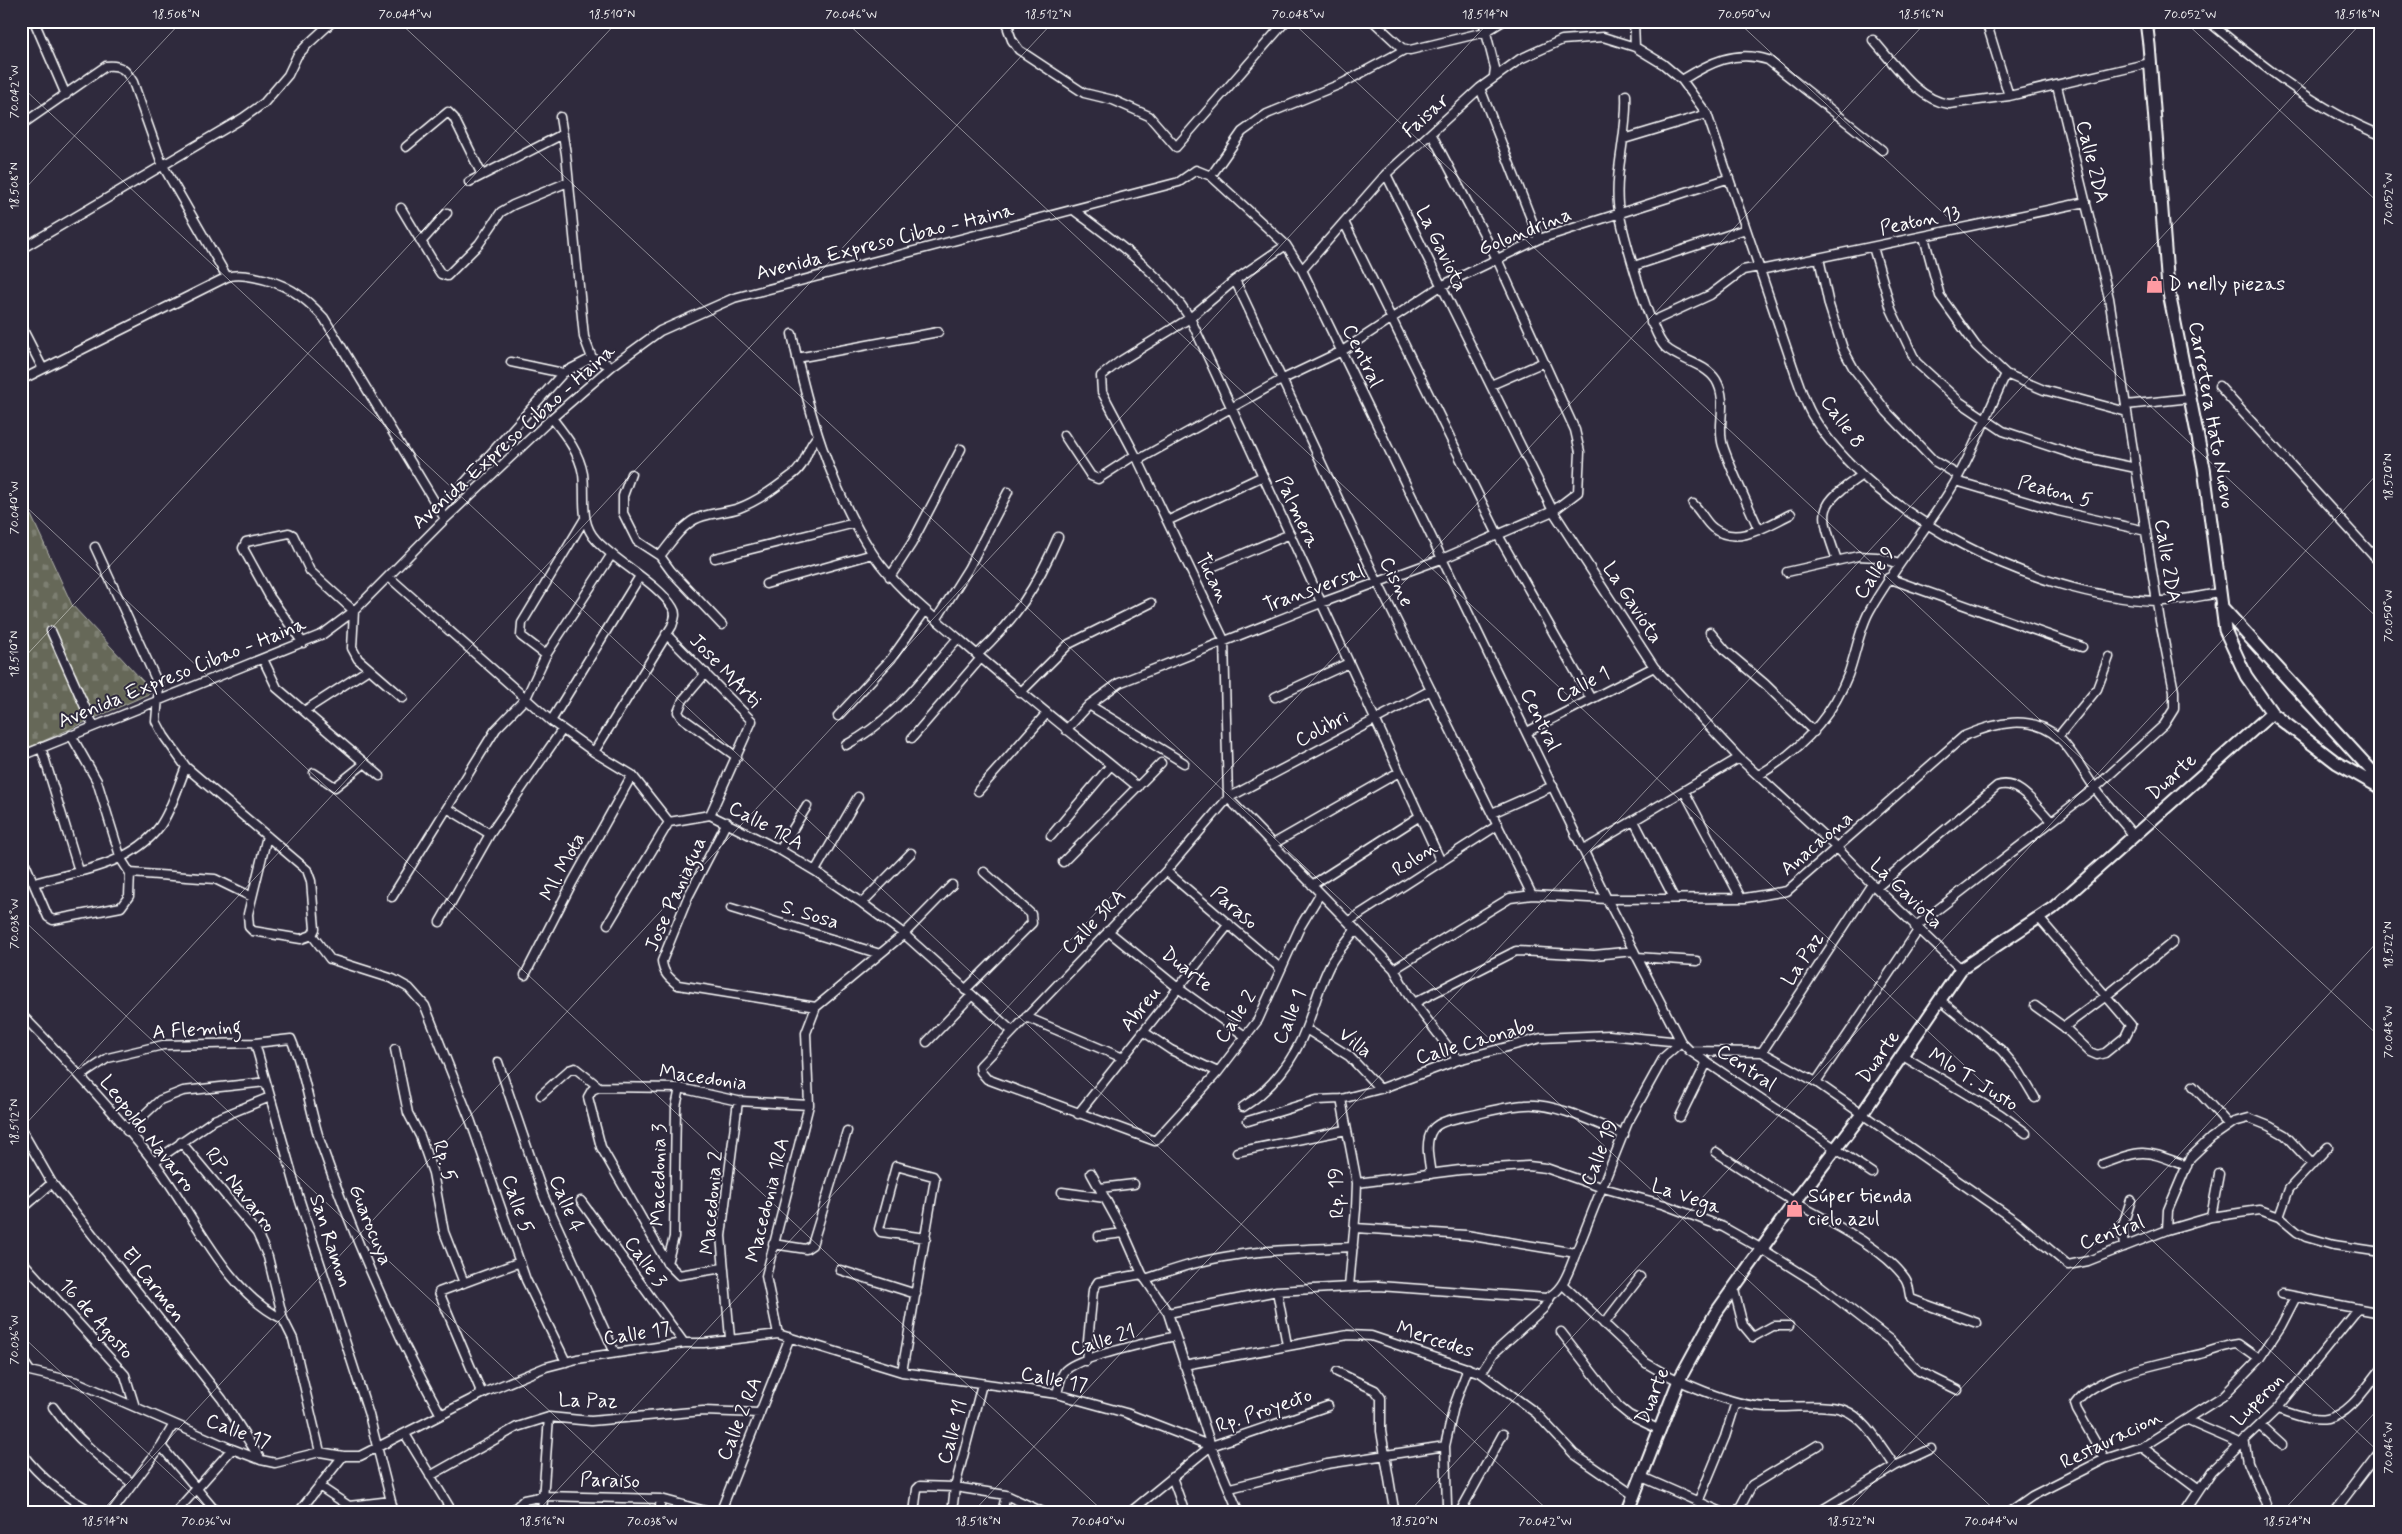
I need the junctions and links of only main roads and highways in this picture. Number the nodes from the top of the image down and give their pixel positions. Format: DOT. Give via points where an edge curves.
graph roads {
  1 [pos="2146,21"];
  2 [pos="2221,606"];
  3 [pos="2272,713"];
  4 [pos="2381,782"];
  5 [pos="2381,788"];
  6 [pos="1627,1513"];
  1 -- 2 [label="main road, Carretera Hato Nuevo" via="2168,288 2204,468"];
  2 -- 3 [label="main road, Carretera Hato Nuevo" via="2230,645 2246,676"];
  2 -- 4 [label="main road"];
  3 -- 5 [label="main road, Carretera Hato Nuevo" via="2337,763"];
  3 -- 6 [label="main road, Duarte" via="2039,918 1961,969 1862,1114 1794,1202 1715,1314 1679,1380"];
}
